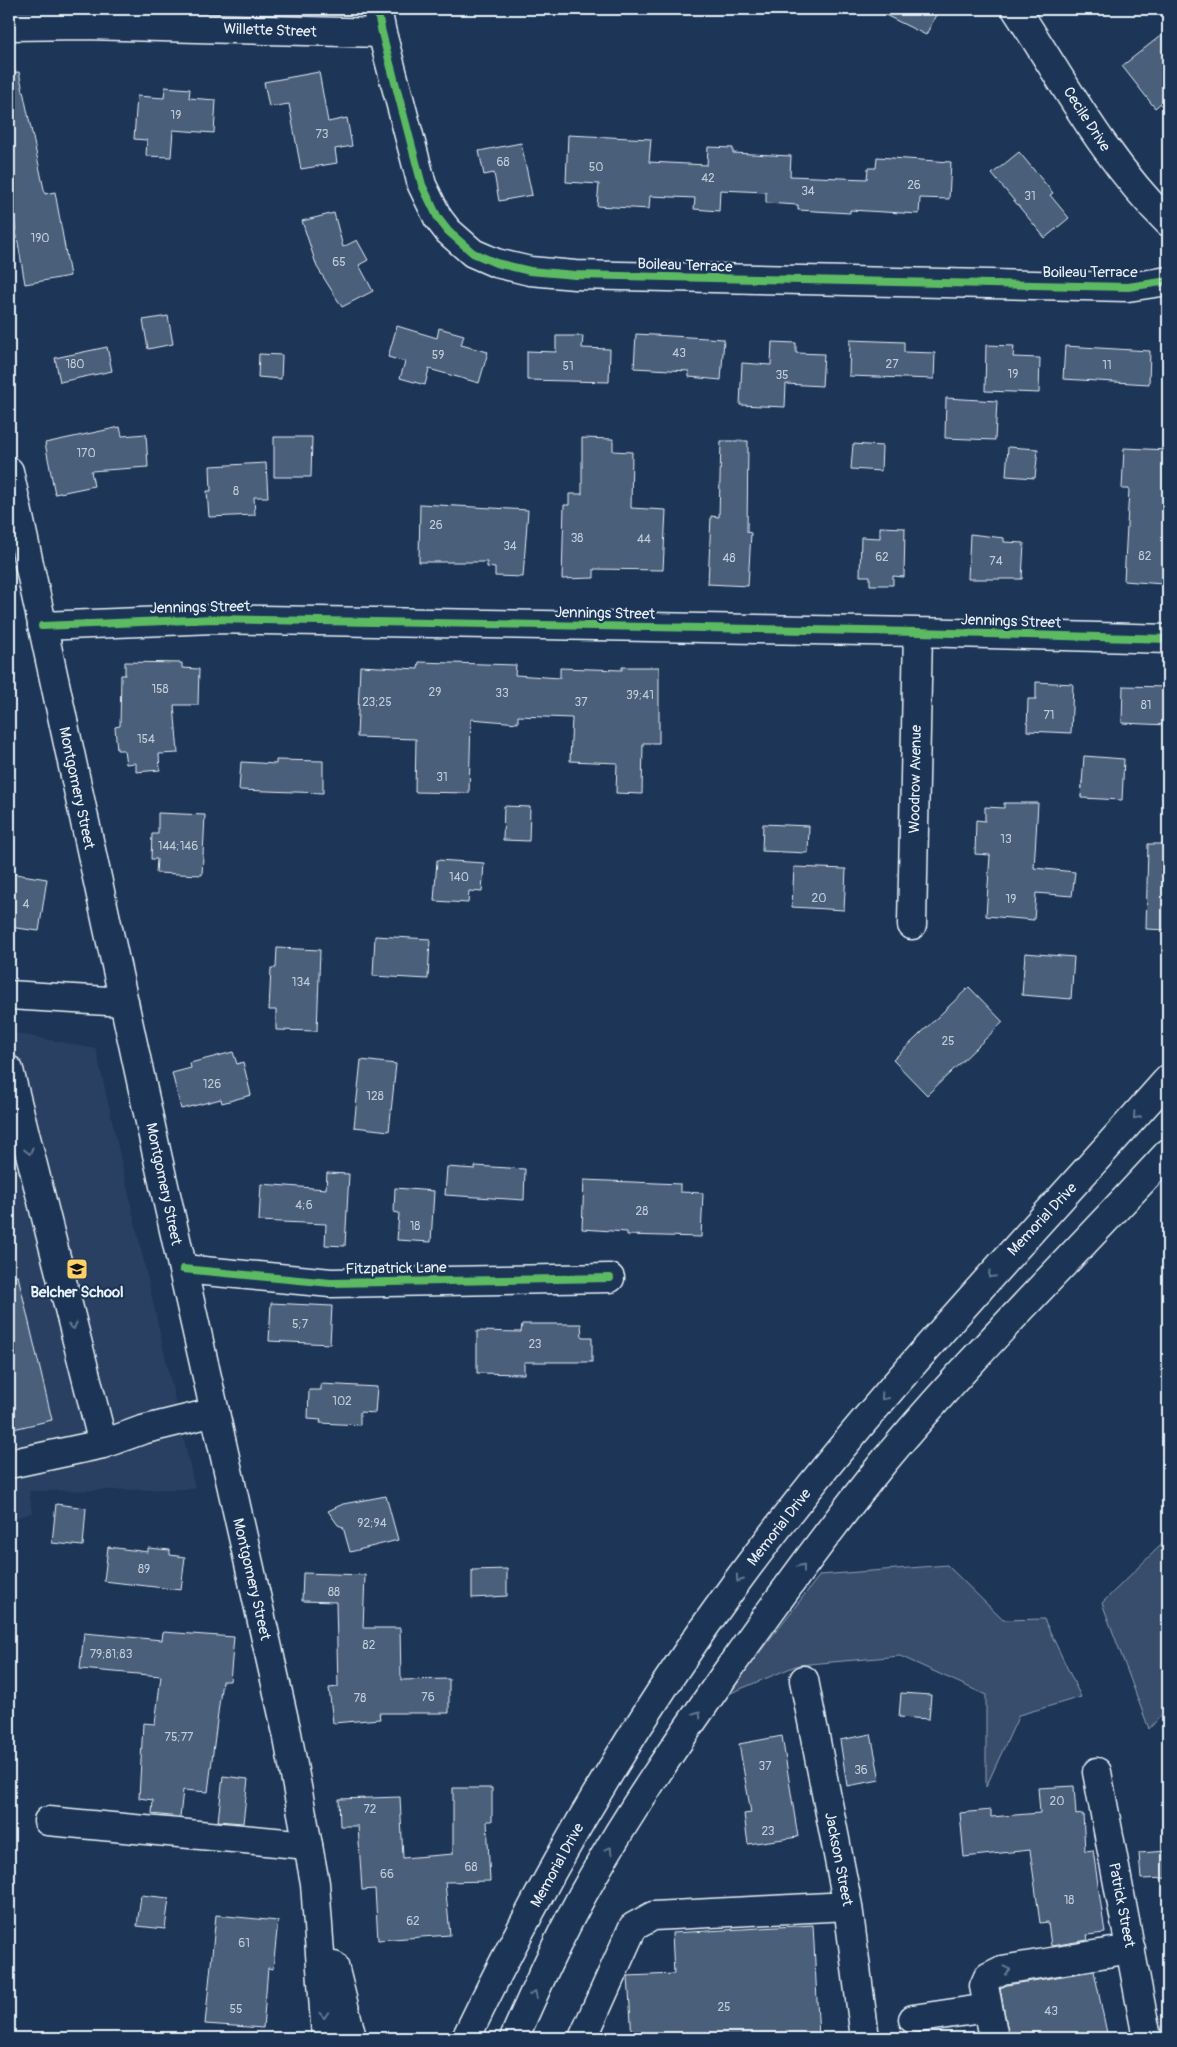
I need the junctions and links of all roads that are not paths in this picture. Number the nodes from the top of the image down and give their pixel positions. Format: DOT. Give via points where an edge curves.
graph roads {
  1 [pos="1016,9"];
  2 [pos="379,21"];
  3 [pos="9,26"];
  4 [pos="1168,222"];
  5 [pos="1168,281"];
  6 [pos="9,471"];
  7 [pos="42,626"];
  8 [pos="918,632"];
  9 [pos="1168,639"];
  10 [pos="912,925"];
  11 [pos="9,996"];
  12 [pos="124,1002"];
  13 [pos="9,1070"];
  14 [pos="1168,1079"];
  15 [pos="1168,1153"];
  16 [pos="183,1269"];
  17 [pos="610,1278"];
  18 [pos="215,1412"];
  19 [pos="103,1444"];
  20 [pos="9,1464"];
  21 [pos="804,1680"];
  22 [pos="1097,1772"];
  23 [pos="48,1821"];
  24 [pos="308,1845"];
  25 [pos="316,1897"];
  26 [pos="848,1906"];
  27 [pos="1131,1949"];
  28 [pos="988,2008"];
  29 [pos="913,2019"];
  30 [pos="464,2036"];
  31 [pos="326,2038"];
  32 [pos="352,2038"];
  33 [pos="514,2038"];
  34 [pos="583,2038"];
  35 [pos="865,2038"];
  36 [pos="994,2038"];
  37 [pos="1148,2038"];
  1 -- 4 [label="street, Cecile Drive" via="1112,158"];
  2 -- 3 [label="street, Willette Street"];
  2 -- 5 [label="street, Boileau Terrace" via="422,185 438,218 473,253 508,267 575,275 825,282 1128,287"];
  6 -- 7 [label="street, Montgomery Street"];
  7 -- 8 [label="street, Jennings Street" via="214,619"];
  7 -- 12 [label="street, Montgomery Street"];
  8 -- 9 [label="street, Jennings Street"];
  8 -- 10 [label="street, Woodrow Avenue"];
  11 -- 12 [label="street"];
  12 -- 16 [label="street, Montgomery Street"];
  13 -- 19 [label="street, one-way"];
  14 -- 30 [label="street, Memorial Drive, one-way" via="879,1403 739,1578 695,1639 597,1793"];
  33 -- 15 [label="street, one-way" via="557,1945 619,1831 768,1613 882,1464 928,1411 1022,1306"];
  16 -- 17 [label="street, Fitzpatrick Lane" via="331,1283"];
  16 -- 18 [label="street, Montgomery Street"];
  18 -- 19 [label="street" via="142,1430"];
  18 -- 24 [label="street, Montgomery Street" via="287,1733"];
  19 -- 20 [label="street"];
  21 -- 26 [label="street, Jackson Street"];
  22 -- 27 [label="street, Patrick Street"];
  23 -- 24 [label="street"];
  24 -- 25 [label="street, Montgomery Street"];
  25 -- 31 [label="street, Montgomery Street, one-way"];
  25 -- 32 [label="street, Montgomery Street"];
  26 -- 34 [label="street" via="653,1916 633,1927"];
  26 -- 35 [label="street, Jackson Street"];
  28 -- 27 [label="street, one-way" via="984,1986 988,1977 1002,1970"];
  27 -- 37 [label="street, Patrick Street"];
  28 -- 29 [label="street"];
  28 -- 36 [label="street"];
}
